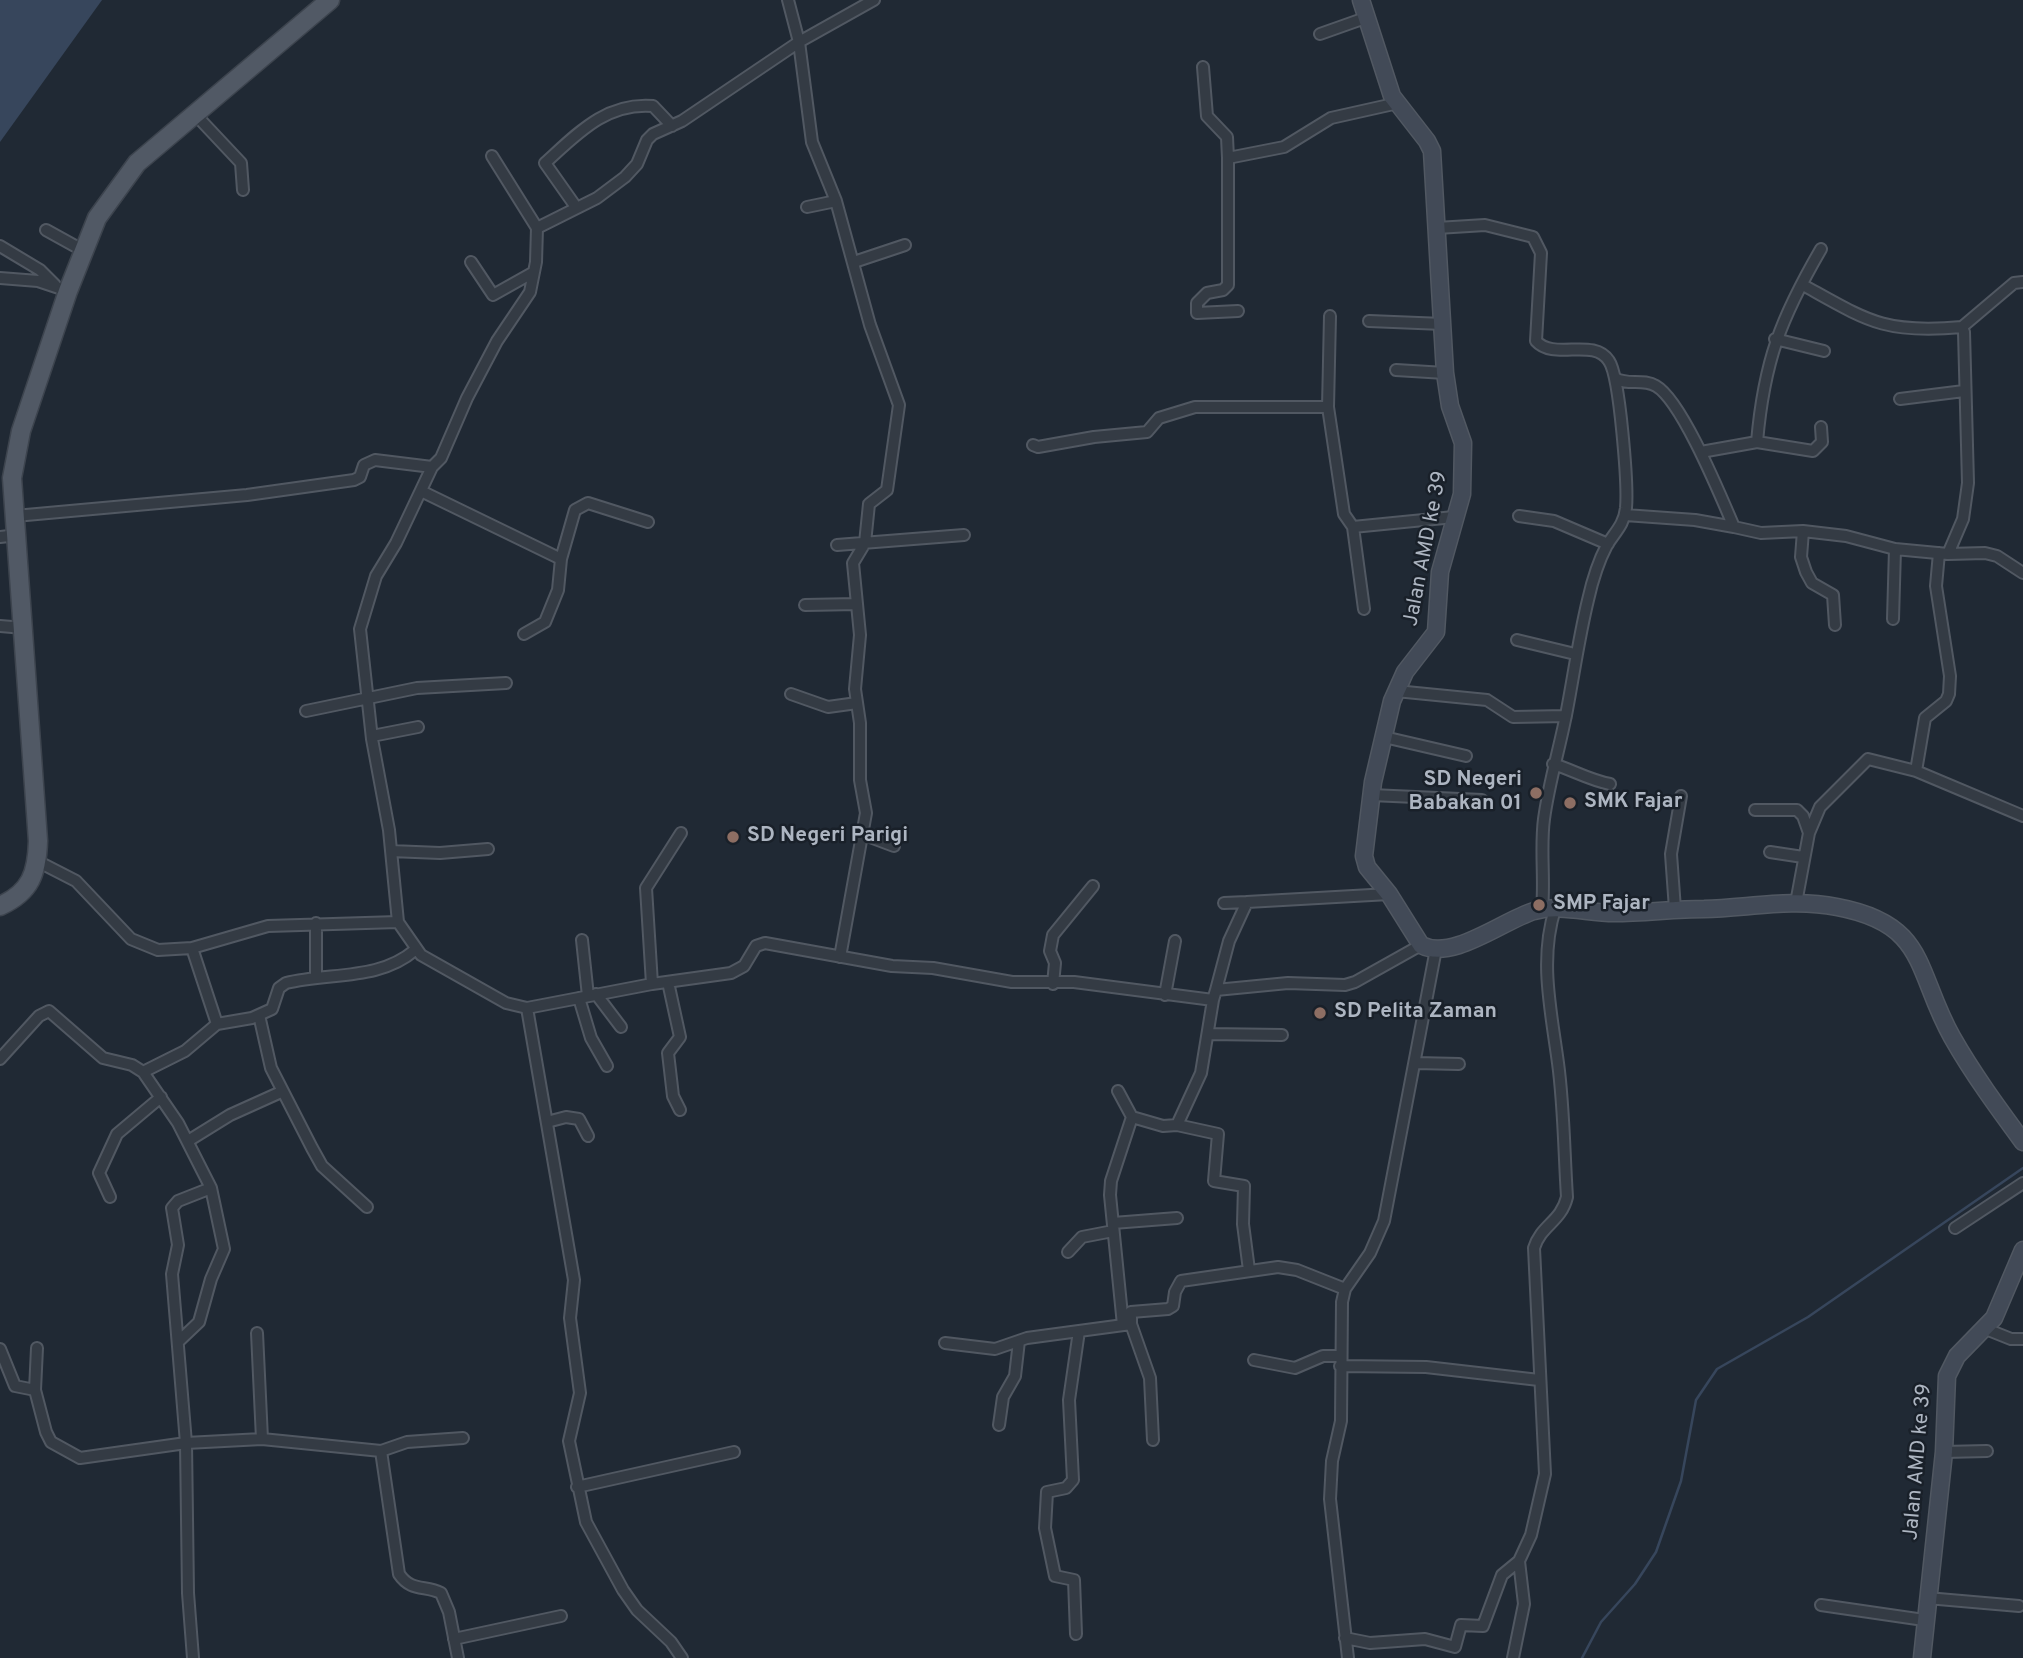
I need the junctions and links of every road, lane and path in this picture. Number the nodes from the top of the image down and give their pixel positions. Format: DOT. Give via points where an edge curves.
graph roads {
  1 [pos="330,0"];
  2 [pos="788,0"];
  3 [pos="874,0"];
  4 [pos="1361,0"];
  5 [pos="1368,17"];
  6 [pos="1320,34"];
  7 [pos="799,41"];
  8 [pos="1203,67"];
  9 [pos="1398,103"];
  10 [pos="194,113"];
  11 [pos="672,125"];
  12 [pos="492,156"];
  13 [pos="1228,158"];
  14 [pos="243,190"];
  15 [pos="836,201"];
  16 [pos="576,207"];
  17 [pos="807,207"];
  18 [pos="537,228"];
  19 [pos="1437,228"];
  20 [pos="46,230"];
  21 [pos="905,245"];
  22 [pos="0,246"];
  23 [pos="1821,249"];
  24 [pos="84,251"];
  25 [pos="471,262"];
  26 [pos="854,262"];
  27 [pos="534,272"];
  28 [pos="0,278"];
  29 [pos="2023,282"];
  30 [pos="1803,285"];
  31 [pos="61,288"];
  32 [pos="1238,311"];
  33 [pos="1330,316"];
  34 [pos="1369,321"];
  35 [pos="1443,324"];
  36 [pos="1962,327"];
  37 [pos="1775,339"];
  38 [pos="1824,351"];
  39 [pos="1396,370"];
  40 [pos="1445,373"];
  41 [pos="1615,378"];
  42 [pos="1964,391"];
  43 [pos="1900,399"];
  44 [pos="1328,407"];
  45 [pos="1821,427"];
  46 [pos="1757,442"];
  47 [pos="1033,445"];
  48 [pos="1701,452"];
  49 [pos="432,467"];
  50 [pos="421,491"];
  51 [pos="1625,515"];
  52 [pos="15,516"];
  53 [pos="1519,516"];
  54 [pos="1454,517"];
  55 [pos="648,522"];
  56 [pos="1353,527"];
  57 [pos="1734,527"];
  58 [pos="1803,531"];
  59 [pos="964,535"];
  60 [pos="8,536"];
  61 [pos="865,543"];
  62 [pos="1608,544"];
  63 [pos="837,545"];
  64 [pos="1895,549"];
  65 [pos="1943,554"];
  66 [pos="561,559"];
  67 [pos="2023,573"];
  68 [pos="857,604"];
  69 [pos="805,605"];
  70 [pos="1364,609"];
  71 [pos="1893,619"];
  72 [pos="1835,625"];
  73 [pos="0,626"];
  74 [pos="23,628"];
  75 [pos="524,634"];
  76 [pos="1517,640"];
  77 [pos="1574,654"];
  78 [pos="506,683"];
  79 [pos="1396,691"];
  80 [pos="791,694"];
  81 [pos="367,698"];
  82 [pos="857,703"];
  83 [pos="306,711"];
  84 [pos="1566,716"];
  85 [pos="418,727"];
  86 [pos="372,736"];
  87 [pos="1384,737"];
  88 [pos="1466,756"];
  89 [pos="1553,764"];
  90 [pos="1916,771"];
  91 [pos="1610,784"];
  92 [pos="1371,795"];
  93 [pos="1681,796"];
  94 [pos="1482,800"];
  95 [pos="1755,810"];
  96 [pos="2023,817"];
  97 [pos="681,833"];
  98 [pos="1809,833"];
  99 [pos="862,834"];
  100 [pos="894,846"];
  101 [pos="488,849"];
  102 [pos="391,851"];
  103 [pos="1770,852"];
  104 [pos="1803,857"];
  105 [pos="37,861"];
  106 [pos="1093,886"];
  107 [pos="1389,894"];
  108 [pos="1247,902"];
  109 [pos="1224,903"];
  110 [pos="1796,903"];
  111 [pos="0,906"];
  112 [pos="1549,909"];
  113 [pos="1675,909"];
  114 [pos="398,922"];
  115 [pos="316,923"];
  116 [pos="583,940"];
  117 [pos="1175,941"];
  118 [pos="1429,947"];
  119 [pos="192,948"];
  120 [pos="415,950"];
  121 [pos="840,957"];
  122 [pos="316,978"];
  123 [pos="668,982"];
  124 [pos="652,984"];
  125 [pos="1053,984"];
  126 [pos="1165,995"];
  127 [pos="1214,995"];
  128 [pos="588,996"];
  129 [pos="527,1008"];
  130 [pos="260,1016"];
  131 [pos="217,1024"];
  132 [pos="621,1027"];
  133 [pos="1208,1034"];
  134 [pos="1282,1035"];
  135 [pos="0,1059"];
  136 [pos="1416,1063"];
  137 [pos="1460,1064"];
  138 [pos="607,1066"];
  139 [pos="143,1072"];
  140 [pos="281,1091"];
  141 [pos="1118,1091"];
  142 [pos="161,1097"];
  143 [pos="680,1110"];
  144 [pos="1132,1118"];
  145 [pos="547,1122"];
  146 [pos="1177,1125"];
  147 [pos="588,1136"];
  148 [pos="188,1141"];
  149 [pos="2023,1142"];
  150 [pos="2023,1183"];
  151 [pos="211,1188"];
  152 [pos="110,1197"];
  153 [pos="367,1207"];
  154 [pos="1177,1219"];
  155 [pos="1113,1227"];
  156 [pos="1955,1228"];
  157 [pos="2023,1250"];
  158 [pos="1068,1252"];
  159 [pos="1249,1270"];
  160 [pos="1345,1289"];
  161 [pos="1127,1325"];
  162 [pos="1986,1329"];
  163 [pos="1079,1331"];
  164 [pos="257,1333"];
  165 [pos="2023,1339"];
  166 [pos="1019,1341"];
  167 [pos="178,1342"];
  168 [pos="945,1343"];
  169 [pos="37,1348"];
  170 [pos="0,1349"];
  171 [pos="1254,1360"];
  172 [pos="1340,1361"];
  173 [pos="1539,1380"];
  174 [pos="35,1390"];
  175 [pos="999,1425"];
  176 [pos="463,1438"];
  177 [pos="262,1439"];
  178 [pos="1153,1440"];
  179 [pos="186,1443"];
  180 [pos="381,1451"];
  181 [pos="1987,1451"];
  182 [pos="734,1452"];
  183 [pos="1944,1452"];
  184 [pos="577,1488"];
  185 [pos="1518,1561"];
  186 [pos="1927,1598"];
  187 [pos="1821,1605"];
  188 [pos="2019,1606"];
  189 [pos="561,1616"];
  190 [pos="1924,1620"];
  191 [pos="1076,1634"];
  192 [pos="1345,1638"];
  193 [pos="454,1639"];
  194 [pos="193,1658"];
  195 [pos="458,1658"];
  196 [pos="682,1658"];
  197 [pos="1348,1658"];
  198 [pos="1513,1658"];
  199 [pos="1922,1658"];
  1 -- 10 [label="main road"];
  2 -- 7 [label="street"];
  3 -- 7 [label="street"];
  4 -- 5 [label="street, Jalan AMD ke 39"];
  5 -- 6 [label="street"];
  5 -- 9 [label="street, Jalan AMD ke 39" via="1387,83"];
  7 -- 11 [label="street"];
  7 -- 15 [label="street" via="810,135"];
  8 -- 13 [label="street" via="1207,116 1227,137"];
  9 -- 13 [label="street" via="1331,118 1284,147"];
  9 -- 19 [label="street, Jalan AMD ke 39" via="1432,151"];
  10 -- 14 [label="street" via="241,163"];
  10 -- 24 [label="main road" via="121,182 97,218"];
  11 -- 16 [label="street" via="649,137 637,164 625,177"];
  11 -- 16 [label="street" via="653,106 641,105 598,118 576,136 545,163"];
  12 -- 18 [label="street"];
  13 -- 32 [label="street" via="1228,285 1196,303 1197,313"];
  15 -- 17 [label="street"];
  15 -- 26 [label="street"];
  16 -- 18 [label="street"];
  18 -- 27 [label="street"];
  19 -- 35 [label="street, Jalan AMD ke 39"];
  19 -- 41 [label="street" via="1485,225 1533,237 1541,253 1536,341 1546,348 1599,353 1610,361"];
  20 -- 24 [label="street"];
  21 -- 26 [label="street"];
  22 -- 31 [label="street"];
  23 -- 30 [label="street"];
  24 -- 31 [label="main road"];
  25 -- 27 [label="street" via="493,295"];
  26 -- 61 [label="street" via="900,412 887,490 869,504"];
  27 -- 49 [label="street" via="530,292 497,341 441,458"];
  28 -- 31 [label="street"];
  29 -- 36 [label="street" via="2014,284"];
  30 -- 36 [label="street" via="1863,319 1889,327 1919,331"];
  30 -- 37 [label="street"];
  31 -- 52 [label="main road" via="14,457"];
  33 -- 44 [label="street"];
  34 -- 35 [label="street"];
  35 -- 40 [label="street, Jalan AMD ke 39"];
  36 -- 42 [label="street" via="1966,340"];
  37 -- 38 [label="street"];
  37 -- 46 [label="street" via="1765,375"];
  39 -- 40 [label="street"];
  40 -- 54 [label="street, Jalan AMD ke 39" via="1464,458 1462,494"];
  41 -- 48 [label="street" via="1658,387"];
  41 -- 51 [label="street" via="1626,474"];
  42 -- 43 [label="street"];
  42 -- 65 [label="street" via="1968,483 1963,519"];
  44 -- 47 [label="street" via="1195,407 1159,418 1147,432"];
  44 -- 56 [label="street" via="1344,514"];
  45 -- 46 [label="street" via="1822,442 1813,452"];
  46 -- 48 [label="street"];
  48 -- 57 [label="street"];
  49 -- 50 [label="street"];
  49 -- 52 [label="street" via="372,460 354,480"];
  50 -- 66 [label="street"];
  50 -- 81 [label="street" via="376,576 362,620"];
  51 -- 57 [label="street"];
  51 -- 62 [label="street"];
  52 -- 60 [label="main road"];
  53 -- 62 [label="street" via="1555,521"];
  54 -- 56 [label="street"];
  54 -- 79 [label="street, Jalan AMD ke 39" via="1440,572 1436,632"];
  55 -- 66 [label="street" via="582,504 575,510"];
  56 -- 70 [label="street"];
  57 -- 58 [label="street" via="1761,533"];
  58 -- 64 [label="street"];
  58 -- 72 [label="street" via="1803,564 1812,583 1833,595"];
  59 -- 61 [label="street"];
  60 -- 74 [label="main road"];
  61 -- 63 [label="street"];
  61 -- 68 [label="street" via="853,563"];
  62 -- 77 [label="street" via="1592,582"];
  64 -- 65 [label="street"];
  64 -- 71 [label="street"];
  65 -- 67 [label="street" via="1997,556"];
  65 -- 90 [label="street" via="1936,586 1949,694 1925,719"];
  66 -- 75 [label="street" via="558,590 545,622"];
  68 -- 69 [label="street"];
  68 -- 82 [label="street"];
  73 -- 74 [label="street"];
  74 -- 105 [label="main road"];
  76 -- 77 [label="street"];
  77 -- 84 [label="street"];
  78 -- 81 [label="street" via="423,687"];
  79 -- 84 [label="street" via="1487,700 1513,717"];
  79 -- 87 [label="street, Jalan AMD ke 39"];
  80 -- 82 [label="street" via="828,707"];
  81 -- 83 [label="street"];
  81 -- 86 [label="street"];
  82 -- 99 [label="street" via="860,780 866,807"];
  84 -- 89 [label="street"];
  85 -- 86 [label="street"];
  86 -- 102 [label="street"];
  87 -- 88 [label="street"];
  87 -- 92 [label="street, Jalan AMD ke 39"];
  89 -- 91 [label="street"];
  89 -- 112 [label="street" via="1541,851"];
  90 -- 96 [label="street"];
  90 -- 98 [label="street" via="1874,759 1863,762 1820,807"];
  92 -- 94 [label="street"];
  92 -- 107 [label="street, Jalan AMD ke 39" via="1365,862"];
  93 -- 113 [label="street" via="1671,854"];
  95 -- 98 [label="street" via="1797,810"];
  97 -- 124 [label="street" via="646,888"];
  98 -- 104 [label="street"];
  99 -- 100 [label="street"];
  99 -- 121 [label="street"];
  101 -- 102 [label="street"];
  102 -- 114 [label="street"];
  103 -- 104 [label="street"];
  104 -- 110 [label="street"];
  105 -- 111 [label="main road" via="24,893"];
  105 -- 119 [label="street" via="76,881 135,942 158,950"];
  106 -- 125 [label="street" via="1053,936"];
  107 -- 108 [label="street"];
  107 -- 118 [label="street, Jalan AMD ke 39"];
  108 -- 109 [label="street"];
  108 -- 127 [label="street" via="1229,941"];
  110 -- 113 [label="street"];
  110 -- 149 [label="street" via="1847,909 1888,925 1902,936 1919,958 1939,1011 1971,1072"];
  112 -- 113 [label="street" via="1613,913"];
  112 -- 118 [label="street" via="1521,915 1453,948"];
  112 -- 173 [label="street" via="1545,982 1558,1062 1567,1197 1563,1211 1537,1238 1534,1248"];
  114 -- 115 [label="street"];
  114 -- 120 [label="street"];
  115 -- 119 [label="street" via="268,926"];
  115 -- 122 [label="street"];
  116 -- 128 [label="street"];
  117 -- 126 [label="street"];
  118 -- 127 [label="street" via="1355,982 1289,983"];
  118 -- 136 [label="street"];
  119 -- 131 [label="street"];
  120 -- 122 [label="street" via="379,970"];
  120 -- 129 [label="street" via="506,1003"];
  121 -- 123 [label="street" via="765,943 756,946 744,966 731,973"];
  121 -- 125 [label="street"];
  122 -- 130 [label="street" via="282,985 272,1009"];
  123 -- 124 [label="street"];
  123 -- 143 [label="street" via="680,1037 668,1053 673,1096"];
  124 -- 128 [label="street"];
  125 -- 126 [label="street" via="1074,982"];
  126 -- 127 [label="street"];
  127 -- 133 [label="street"];
  128 -- 129 [label="street"];
  128 -- 132 [label="street"];
  128 -- 138 [label="street" via="591,1038"];
  129 -- 145 [label="street"];
  130 -- 131 [label="street"];
  130 -- 140 [label="street" via="265,1048"];
  131 -- 139 [label="street" via="185,1051"];
  133 -- 134 [label="street"];
  133 -- 146 [label="street" via="1198,1083"];
  135 -- 139 [label="street" via="49,1011 103,1058"];
  136 -- 137 [label="street"];
  136 -- 160 [label="street" via="1384,1221 1370,1253"];
  139 -- 142 [label="street"];
  140 -- 148 [label="street"];
  140 -- 153 [label="street" via="322,1166"];
  141 -- 144 [label="street"];
  142 -- 148 [label="street"];
  142 -- 152 [label="street" via="117,1134 110,1146 99,1173"];
  144 -- 146 [label="street"];
  144 -- 155 [label="street" via="1111,1181"];
  145 -- 147 [label="street" via="579,1119"];
  145 -- 184 [label="street" via="574,1280 570,1318 580,1394 569,1441"];
  146 -- 159 [label="street" via="1218,1134 1214,1181 1244,1186"];
  148 -- 151 [label="street"];
  150 -- 156 [label="street"];
  151 -- 167 [label="street" via="224,1249 199,1322"];
  151 -- 167 [label="street" via="172,1208 178,1245 172,1271"];
  154 -- 155 [label="street"];
  155 -- 158 [label="street" via="1082,1237"];
  155 -- 161 [label="street"];
  157 -- 162 [label="street, Jalan AMD ke 39"];
  159 -- 160 [label="street" via="1297,1270"];
  159 -- 161 [label="street" via="1181,1282 1173,1306 1131,1312"];
  160 -- 172 [label="street"];
  161 -- 163 [label="street"];
  161 -- 178 [label="street" via="1150,1378"];
  162 -- 165 [label="street"];
  162 -- 183 [label="street, Jalan AMD ke 39" via="1950,1367"];
  163 -- 166 [label="street"];
  163 -- 191 [label="street" via="1069,1399 1073,1480 1066,1488 1047,1492 1045,1528 1055,1576 1074,1580"];
  164 -- 177 [label="street"];
  166 -- 168 [label="street" via="986,1349"];
  166 -- 175 [label="street" via="1015,1376 1003,1397"];
  167 -- 179 [label="street"];
  169 -- 174 [label="street"];
  170 -- 174 [label="street" via="15,1386"];
  171 -- 172 [label="street" via="1295,1367 1323,1356"];
  172 -- 173 [label="street"];
  172 -- 192 [label="street" via="1341,1421 1330,1499"];
  173 -- 185 [label="street" via="1545,1474 1531,1535"];
  174 -- 179 [label="street" via="48,1439 79,1458"];
  176 -- 180 [label="street" via="407,1442"];
  177 -- 179 [label="street"];
  177 -- 180 [label="street"];
  179 -- 194 [label="street"];
  180 -- 193 [label="street" via="400,1574 416,1588 441,1592"];
  181 -- 183 [label="street"];
  182 -- 184 [label="street"];
  183 -- 186 [label="street, Jalan AMD ke 39"];
  184 -- 196 [label="street" via="592,1535 623,1590"];
  185 -- 192 [label="street" via="1502,1575 1483,1626 1461,1625 1455,1647 1425,1639 1370,1643"];
  185 -- 198 [label="street" via="1524,1604"];
  186 -- 188 [label="street"];
  186 -- 190 [label="street, Jalan AMD ke 39"];
  187 -- 190 [label="street"];
  189 -- 193 [label="street"];
  190 -- 199 [label="street, Jalan AMD ke 39"];
  192 -- 197 [label="street"];
  193 -- 195 [label="street"];
}
